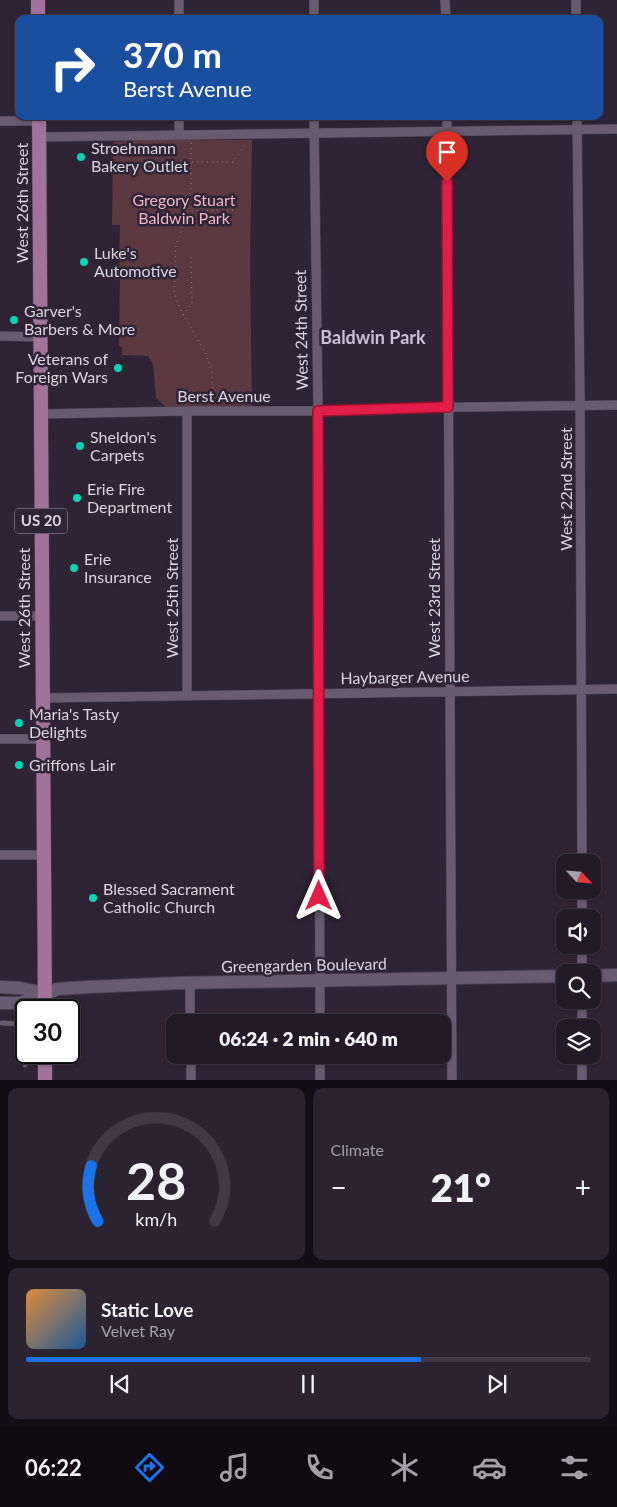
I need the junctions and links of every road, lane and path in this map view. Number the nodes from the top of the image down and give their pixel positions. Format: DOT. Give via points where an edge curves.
graph roads {
  1 [pos="38,0"];
  2 [pos="179,0"];
  3 [pos="314,0"];
  4 [pos="445,0"];
  5 [pos="576,0"];
  6 [pos="38,15"];
  7 [pos="179,15"];
  8 [pos="314,15"];
  9 [pos="446,15"];
  10 [pos="576,15"];
  11 [pos="15,120"];
  12 [pos="39,120"];
  13 [pos="179,120"];
  14 [pos="314,120"];
  15 [pos="447,120"];
  16 [pos="577,120"];
  17 [pos="0,121"];
  18 [pos="577,129"];
  19 [pos="617,129"];
  20 [pos="447,131"];
  21 [pos="252,134"];
  22 [pos="315,134"];
  23 [pos="179,135"];
  24 [pos="190,135"];
  25 [pos="39,137"];
  26 [pos="191,162"];
  27 [pos="233,210"];
  28 [pos="187,212"];
  29 [pos="191,256"];
  30 [pos="183,315"];
  31 [pos="0,336"];
  32 [pos="40,336"];
  33 [pos="580,405"];
  34 [pos="617,405"];
  35 [pos="448,407"];
  36 [pos="187,411"];
  37 [pos="212,411"];
  38 [pos="318,411"];
  39 [pos="41,414"];
  40 [pos="0,616"];
  41 [pos="42,616"];
  42 [pos="617,689"];
  43 [pos="581,690"];
  44 [pos="450,692"];
  45 [pos="318,694"];
  46 [pos="187,696"];
  47 [pos="43,698"];
  48 [pos="0,739"];
  49 [pos="43,739"];
  50 [pos="582,854"];
  51 [pos="0,855"];
  52 [pos="44,855"];
  53 [pos="617,975"];
  54 [pos="556,976"];
  55 [pos="601,976"];
  56 [pos="452,978"];
  57 [pos="320,980"];
  58 [pos="190,983"];
  59 [pos="0,988"];
  60 [pos="45,993"];
  61 [pos="45,999"];
  62 [pos="0,1003"];
  63 [pos="190,1014"];
  64 [pos="320,1014"];
  65 [pos="2,1023"];
  66 [pos="45,1064"];
  67 [pos="190,1064"];
  68 [pos="320,1064"];
  69 [pos="582,1064"];
  70 [pos="25,1065"];
  71 [pos="45,1080"];
  72 [pos="191,1080"];
  73 [pos="320,1080"];
  74 [pos="452,1080"];
  75 [pos="582,1080"];
  1 -- 6 [label="main road"];
  2 -- 7 [label="street"];
  3 -- 8 [label="street"];
  4 -- 9 [label="street"];
  5 -- 10 [label="street"];
  11 -- 17 [label="street"];
  12 -- 25 [label="main road, West 26th Street / US 20"];
  13 -- 23 [label="street"];
  14 -- 22 [label="street, West 24th Street"];
  15 -- 20 [label="street, West 23rd Street"];
  16 -- 18 [label="street, West 22nd Street"];
  18 -- 19 [label="street"];
  18 -- 20 [label="street"];
  18 -- 33 [label="street, West 22nd Street"];
  20 -- 22 [label="street"];
  20 -- 35 [label="street, West 23rd Street"];
  21 -- 22 [label="street"];
  21 -- 24 [label="street"];
  21 -- 26 [label="path" via="233,162"];
  22 -- 38 [label="street, West 24th Street"];
  23 -- 24 [label="street"];
  23 -- 25 [label="street"];
  24 -- 26 [label="path"];
  25 -- 32 [label="main road, West 26th Street / US 20"];
  26 -- 28 [label="path"];
  27 -- 28 [label="path"];
  28 -- 30 [label="path" via="176,246 174,280 176,299"];
  29 -- 30 [label="path" via="192,302"];
  30 -- 37 [label="path" via="212,372"];
  31 -- 32 [label="street"];
  32 -- 39 [label="main road, West 26th Street / US 20"];
  33 -- 34 [label="street, Berst Avenue"];
  33 -- 35 [label="street, Berst Avenue"];
  33 -- 43 [label="street, West 22nd Street"];
  35 -- 38 [label="street, Berst Avenue"];
  35 -- 44 [label="street, West 23rd Street"];
  36 -- 37 [label="street, Berst Avenue"];
  36 -- 39 [label="street, Berst Avenue"];
  36 -- 46 [label="street, West 25th Street"];
  37 -- 38 [label="street, Berst Avenue"];
  38 -- 45 [label="street, West 24th Street"];
  39 -- 41 [label="main road, West 26th Street / US 20"];
  40 -- 41 [label="street"];
  41 -- 47 [label="main road, West 26th Street / US 20"];
  42 -- 43 [label="street, Haybarger Avenue"];
  43 -- 44 [label="street, Haybarger Avenue"];
  43 -- 50 [label="street, West 22nd Street"];
  44 -- 45 [label="street, Haybarger Avenue"];
  44 -- 56 [label="street, West 23rd Street"];
  45 -- 46 [label="street, Haybarger Avenue"];
  45 -- 57 [label="street, West 24th Street"];
  46 -- 47 [label="street, Haybarger Avenue"];
  47 -- 49 [label="main road, West 26th Street / US 20"];
  48 -- 49 [label="street"];
  49 -- 52 [label="main road, West 26th Street / US 20"];
  51 -- 52 [label="street"];
  52 -- 60 [label="main road, West 26th Street / US 20"];
  53 -- 55 [label="street"];
  54 -- 56 [label="street, Greengarden Boulevard"];
  56 -- 57 [label="street, Greengarden Boulevard"];
  56 -- 74 [label="street, West 23rd Street"];
  57 -- 58 [label="street, Greengarden Boulevard"];
  57 -- 64 [label="street, West 24th Street"];
  58 -- 60 [label="street, Greengarden Boulevard" via="58,989"];
  58 -- 63 [label="street"];
  59 -- 60 [label="street, Greengarden Boulevard"];
  60 -- 61 [label="main road, West 26th Street / US 20"];
  60 -- 62 [label="street, Greengarden Boulevard" via="20,1002"];
  65 -- 70 [label="lane" via="20,1024 25,1029"];
  66 -- 71 [label="main road"];
  67 -- 72 [label="street"];
  68 -- 73 [label="street"];
  69 -- 75 [label="street"];
}
